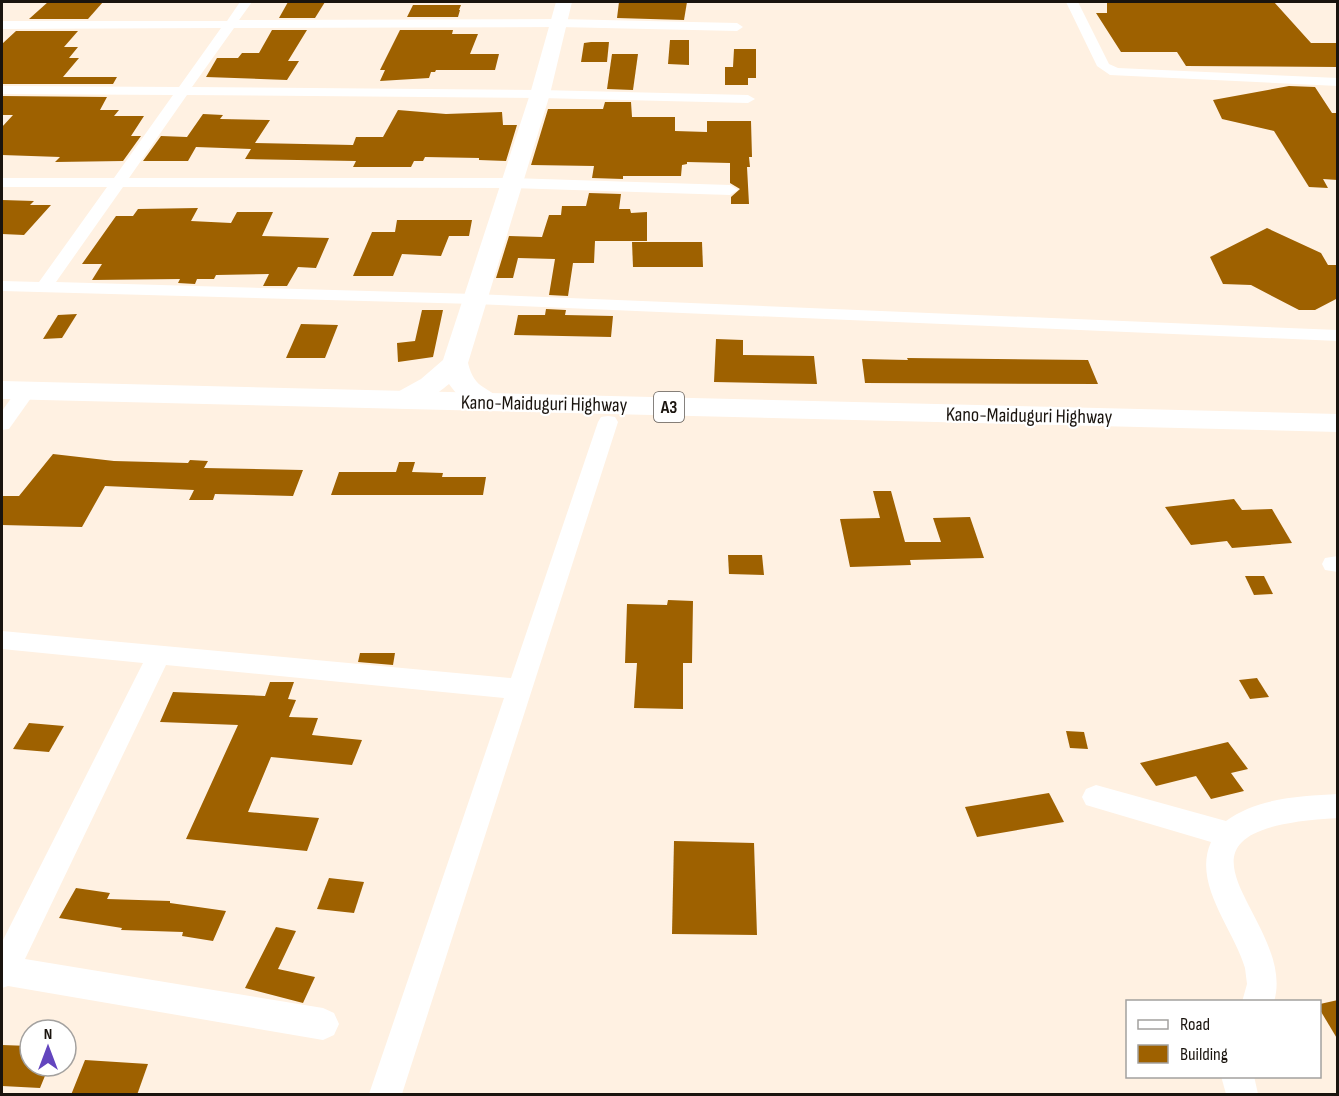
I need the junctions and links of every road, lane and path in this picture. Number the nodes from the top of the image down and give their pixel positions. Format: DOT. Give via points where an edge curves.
graph roads {
  1 [pos="246,2"];
  2 [pos="564,2"];
  3 [pos="1072,2"];
  4 [pos="559,23"];
  5 [pos="2,24"];
  6 [pos="231,24"];
  7 [pos="738,27"];
  8 [pos="1338,81"];
  9 [pos="2,90"];
  10 [pos="182,91"];
  11 [pos="540,94"];
  12 [pos="748,99"];
  13 [pos="2,182"];
  14 [pos="118,182"];
  15 [pos="511,183"];
  16 [pos="730,190"];
  17 [pos="2,286"];
  18 [pos="44,287"];
  19 [pos="475,299"];
  20 [pos="1338,336"];
  21 [pos="455,363"];
  22 [pos="402,401"];
  23 [pos="488,403"];
  24 [pos="9,404"];
  25 [pos="608,422"];
  26 [pos="1338,423"];
  27 [pos="1338,439"];
  28 [pos="2,640"];
  29 [pos="159,655"];
  30 [pos="520,689"];
  31 [pos="1096,797"];
  32 [pos="1338,806"];
  33 [pos="1229,835"];
  34 [pos="2,971"];
  35 [pos="1258,1000"];
  36 [pos="323,1024"];
  37 [pos="1237,1078"];
  38 [pos="386,1095"];
  39 [pos="1242,1095"];
  1 -- 6 [label="street"];
  2 -- 4 [label="street"];
  3 -- 8 [label="street" via="1104,66 1115,72"];
  4 -- 6 [label="street"];
  4 -- 7 [label="street"];
  4 -- 11 [label="street"];
  5 -- 6 [label="street"];
  6 -- 10 [label="street"];
  9 -- 10 [label="street"];
  10 -- 11 [label="street"];
  10 -- 14 [label="street"];
  11 -- 12 [label="street"];
  11 -- 15 [label="street"];
  13 -- 14 [label="street"];
  14 -- 15 [label="street"];
  14 -- 18 [label="street"];
  15 -- 16 [label="street"];
  15 -- 19 [label="street"];
  17 -- 18 [label="street"];
  18 -- 19 [label="street"];
  19 -- 20 [label="street"];
  19 -- 21 [label="street"];
  21 -- 22 [label="street" via="423,391"];
  21 -- 23 [label="street" via="458,379 469,392"];
  22 -- 23 [label="highway, Kano-Maiduguri Highway / A3"];
  22 -- 24 [label="highway, Kano-Maiduguri Highway / A3"];
  23 -- 26 [label="highway, Kano-Maiduguri Highway / A3"];
  24 -- 25 [label="highway, Kano-Maiduguri Highway / A3"];
  25 -- 27 [label="highway, Kano-Maiduguri Highway / A3"];
  25 -- 30 [label="street"];
  28 -- 29 [label="street"];
  29 -- 30 [label="street"];
  29 -- 34 [label="street"];
  30 -- 38 [label="street"];
  31 -- 33 [label="street"];
  32 -- 33 [label="street" via="1270,814"];
  33 -- 35 [label="street" via="1220,871 1264,976"];
  34 -- 36 [label="street"];
  37 -- 39 [label="street"];
}
